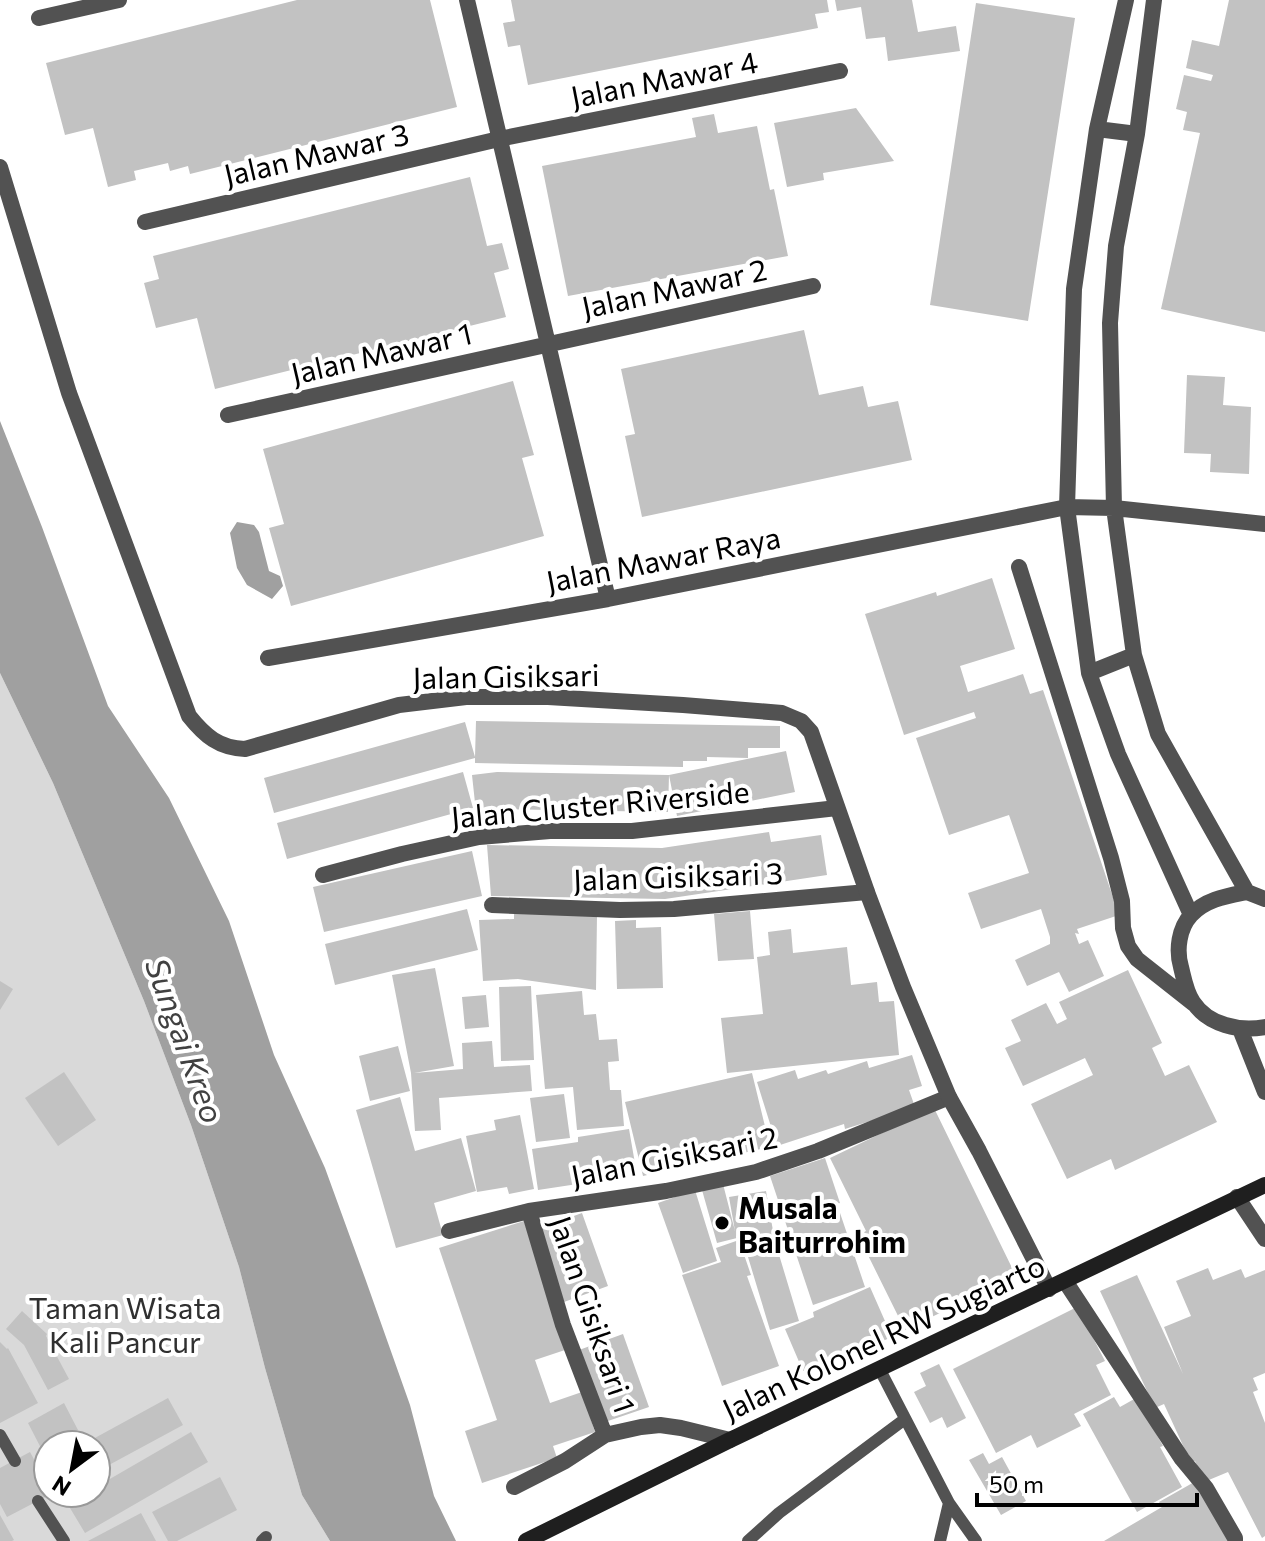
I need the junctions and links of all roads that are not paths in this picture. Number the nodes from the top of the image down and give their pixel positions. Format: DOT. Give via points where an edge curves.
graph roads {
  1 [pos="119,0"];
  2 [pos="467,0"];
  3 [pos="1126,0"];
  4 [pos="1154,0"];
  5 [pos="39,18"];
  6 [pos="840,71"];
  7 [pos="1097,129"];
  8 [pos="1137,134"];
  9 [pos="499,139"];
  10 [pos="0,167"];
  11 [pos="145,222"];
  12 [pos="813,286"];
  13 [pos="548,343"];
  14 [pos="228,415"];
  15 [pos="1067,507"];
  16 [pos="1114,508"];
  17 [pos="1265,524"];
  18 [pos="1019,567"];
  19 [pos="608,599"];
  20 [pos="1134,655"];
  21 [pos="268,658"];
  22 [pos="1089,673"];
  23 [pos="837,808"];
  24 [pos="323,875"];
  25 [pos="867,892"];
  26 [pos="1247,892"];
  27 [pos="1265,899"];
  28 [pos="492,905"];
  29 [pos="1191,915"];
  30 [pos="1194,1004"];
  31 [pos="1265,1027"];
  32 [pos="1240,1029"];
  33 [pos="1265,1092"];
  34 [pos="949,1097"];
  35 [pos="1265,1185"];
  36 [pos="1237,1197"];
  37 [pos="529,1211"];
  38 [pos="449,1231"];
  39 [pos="1265,1239"];
  40 [pos="1065,1281"];
  41 [pos="1049,1289"];
  42 [pos="879,1368"];
  43 [pos="905,1419"];
  44 [pos="0,1435"];
  45 [pos="605,1435"];
  46 [pos="730,1440"];
  47 [pos="15,1461"];
  48 [pos="514,1487"];
  49 [pos="949,1503"];
  50 [pos="43,1509"];
  51 [pos="64,1541"];
  52 [pos="526,1541"];
  53 [pos="748,1541"];
  54 [pos="940,1541"];
  55 [pos="976,1541"];
  56 [pos="1235,1541"];
  1 -- 5 [label="street"];
  2 -- 9 [label="street"];
  3 -- 7 [label="street"];
  4 -- 8 [label="street"];
  6 -- 9 [label="street, Jalan Mawar 4"];
  7 -- 8 [label="street"];
  7 -- 15 [label="street" via="1074,289"];
  8 -- 16 [label="street" via="1116,246 1110,323"];
  9 -- 11 [label="street, Jalan Mawar 3"];
  9 -- 13 [label="street"];
  10 -- 23 [label="street, Jalan Gisiksari" via="69,393 189,716 204,734 232,749 245,749 399,705 466,697 548,697 782,713 811,732"];
  12 -- 13 [label="street, Jalan Mawar 2"];
  13 -- 14 [label="street, Jalan Mawar 1"];
  13 -- 19 [label="street"];
  15 -- 16 [label="street, Jalan Mawar Raya"];
  15 -- 19 [label="street, Jalan Mawar Raya"];
  15 -- 22 [label="street"];
  16 -- 17 [label="street, Jalan Mawar Raya"];
  16 -- 20 [label="street"];
  18 -- 30 [label="street" via="1111,858 1128,946"];
  19 -- 21 [label="street, Jalan Mawar Raya"];
  20 -- 22 [label="street"];
  20 -- 26 [label="street" via="1158,734"];
  22 -- 29 [label="street" via="1118,754"];
  23 -- 24 [label="street, Jalan Cluster Riverside" via="632,831 479,837"];
  23 -- 25 [label="street, Jalan Gisiksari"];
  25 -- 28 [label="street, Jalan Gisiksari 3" via="674,909"];
  25 -- 34 [label="street, Jalan Gisiksari"];
  26 -- 27 [label="street"];
  26 -- 29 [label="street" via="1216,898"];
  29 -- 30 [label="street" via="1180,934 1178,957"];
  30 -- 32 [label="street" via="1217,1022"];
  31 -- 32 [label="street"];
  32 -- 33 [label="street"];
  34 -- 37 [label="street, Jalan Gisiksari 2" via="756,1172"];
  34 -- 41 [label="street, Jalan Gisiksari"];
  35 -- 36 [label="main road, Jalan Kolonel RW Sugiarto"];
  36 -- 39 [label="street"];
  36 -- 40 [label="main road, Jalan Kolonel RW Sugiarto"];
  37 -- 38 [label="street, Jalan Gisiksari 2"];
  37 -- 45 [label="street, Jalan Gisiksari 1" via="563,1325"];
  40 -- 41 [label="main road, Jalan Kolonel RW Sugiarto"];
  40 -- 56 [label="street" via="1206,1488"];
  41 -- 42 [label="main road, Jalan Kolonel RW Sugiarto"];
  42 -- 43 [label="lane"];
  42 -- 46 [label="main road, Jalan Kolonel RW Sugiarto"];
  43 -- 49 [label="lane"];
  43 -- 53 [label="lane"];
  44 -- 47 [label="lane"];
  45 -- 46 [label="street, Jalan Gisiksari 1" via="660,1425"];
  45 -- 48 [label="street, Jalan Gisiksari 1"];
  46 -- 52 [label="main road, Jalan Kolonel RW Sugiarto"];
  49 -- 54 [label="lane"];
  49 -- 55 [label="lane"];
  50 -- 51 [label="lane"];
}
